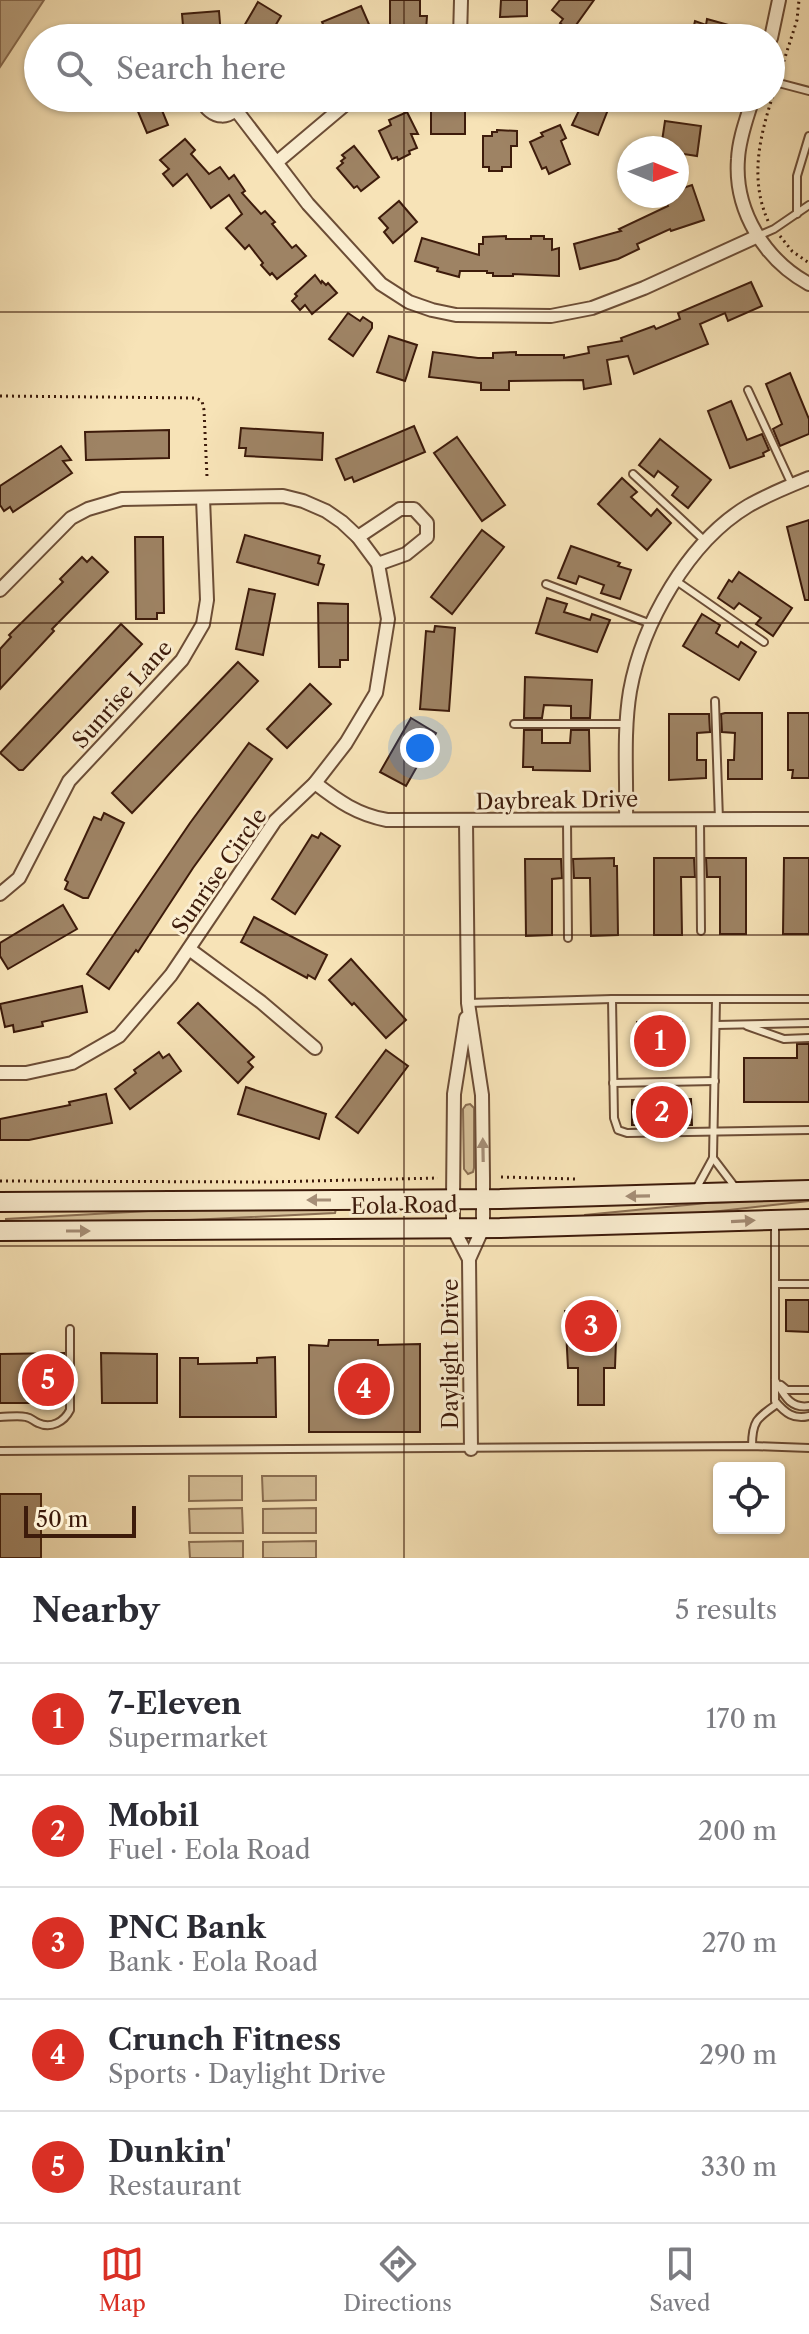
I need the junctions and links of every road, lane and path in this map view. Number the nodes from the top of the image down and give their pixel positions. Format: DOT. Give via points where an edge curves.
graph roads {
  1 [pos="461,0"];
  2 [pos="779,0"];
  3 [pos="799,0"];
  4 [pos="460,24"];
  5 [pos="774,24"];
  6 [pos="785,60"];
  7 [pos="785,85"];
  8 [pos="809,91"];
  9 [pos="211,112"];
  10 [pos="232,112"];
  11 [pos="244,112"];
  12 [pos="336,112"];
  13 [pos="749,112"];
  14 [pos="768,112"];
  15 [pos="809,136"];
  16 [pos="277,162"];
  17 [pos="809,205"];
  18 [pos="763,209"];
  19 [pos="797,214"];
  20 [pos="758,236"];
  21 [pos="787,244"];
  22 [pos="809,263"];
  23 [pos="809,284"];
  24 [pos="748,390"];
  25 [pos="0,396"];
  26 [pos="633,474"];
  27 [pos="207,477"];
  28 [pos="809,478"];
  29 [pos="792,485"];
  30 [pos="203,498"];
  31 [pos="358,537"];
  32 [pos="706,542"];
  33 [pos="378,564"];
  34 [pos="675,580"];
  35 [pos="546,584"];
  36 [pos="0,590"];
  37 [pos="651,624"];
  38 [pos="764,642"];
  39 [pos="715,701"];
  40 [pos="514,724"];
  41 [pos="627,724"];
  42 [pos="315,783"];
  43 [pos="626,819"];
  44 [pos="809,819"];
  45 [pos="567,820"];
  46 [pos="700,820"];
  47 [pos="719,820"];
  48 [pos="466,821"];
  49 [pos="0,894"];
  50 [pos="701,931"];
  51 [pos="568,938"];
  52 [pos="189,949"];
  53 [pos="612,999"];
  54 [pos="716,999"];
  55 [pos="809,999"];
  56 [pos="468,1003"];
  57 [pos="809,1023"];
  58 [pos="741,1024"];
  59 [pos="716,1025"];
  60 [pos="809,1038"];
  61 [pos="315,1048"];
  62 [pos="0,1073"];
  63 [pos="715,1081"];
  64 [pos="613,1083"];
  65 [pos="809,1130"];
  66 [pos="714,1132"];
  67 [pos="713,1158"];
  68 [pos="438,1178"];
  69 [pos="0,1181"];
  70 [pos="809,1190"];
  71 [pos="743,1192"];
  72 [pos="692,1194"];
  73 [pos="453,1199"];
  74 [pos="483,1199"];
  75 [pos="0,1202"];
  76 [pos="809,1219"];
  77 [pos="775,1220"];
  78 [pos="453,1228"];
  79 [pos="483,1228"];
  80 [pos="0,1231"];
  81 [pos="469,1259"];
  82 [pos="775,1284"];
  83 [pos="809,1284"];
  84 [pos="70,1329"];
  85 [pos="775,1380"];
  86 [pos="809,1390"];
  87 [pos="777,1404"];
  88 [pos="809,1406"];
  89 [pos="809,1416"];
  90 [pos="0,1417"];
  91 [pos="752,1446"];
  92 [pos="809,1448"];
  93 [pos="471,1449"];
  94 [pos="0,1451"];
  1 -- 4 [label="street"];
  2 -- 5 [label="street"];
  3 -- 6 [label="path"];
  7 -- 8 [label="lane"];
  9 -- 10 [label="street"];
  11 -- 16 [label="street"];
  12 -- 16 [label="street"];
  13 -- 20 [label="street" via="741,136 738,184"];
  14 -- 18 [label="path" via="757,168"];
  15 -- 19 [label="lane" via="797,176"];
  16 -- 20 [label="street" via="381,284 409,302 444,313 551,316 592,308"];
  17 -- 19 [label="lane"];
  19 -- 20 [label="lane"];
  20 -- 23 [label="street" via="783,267"];
  21 -- 22 [label="path"];
  24 -- 29 [label="lane"];
  25 -- 27 [label="path" via="196,398 204,410"];
  26 -- 32 [label="lane"];
  28 -- 29 [label="street"];
  29 -- 32 [label="street" via="747,507"];
  30 -- 31 [label="street, Sunrise Circle" via="267,495 303,501 326,511"];
  30 -- 36 [label="street, Sunrise Circle" via="122,499 88,509 71,518"];
  30 -- 49 [label="street, Sunrise Lane" via="203,624 182,660 69,781 19,878"];
  31 -- 33 [label="street, Sunrise Circle"];
  31 -- 33 [label="street" via="400,509 414,509 427,523 427,537 406,554"];
  32 -- 34 [label="street"];
  33 -- 42 [label="street, Sunrise Circle" via="388,619 376,693"];
  34 -- 37 [label="street"];
  34 -- 38 [label="lane"];
  35 -- 37 [label="lane"];
  37 -- 41 [label="street" via="637,659"];
  39 -- 47 [label="lane"];
  40 -- 41 [label="lane"];
  41 -- 43 [label="street"];
  42 -- 48 [label="street, Daybreak Drive" via="370,817"];
  42 -- 52 [label="street, Sunrise Circle" via="275,821"];
  43 -- 45 [label="street, Daybreak Drive"];
  43 -- 46 [label="street, Daybreak Drive"];
  44 -- 47 [label="street, Daybreak Drive"];
  45 -- 48 [label="street, Daybreak Drive"];
  45 -- 51 [label="lane"];
  46 -- 47 [label="street, Daybreak Drive"];
  46 -- 50 [label="lane"];
  48 -- 56 [label="street, Daylight Drive"];
  52 -- 61 [label="street"];
  52 -- 62 [label="street, Sunrise Circle" via="119,1036 72,1063"];
  53 -- 54 [label="lane"];
  53 -- 56 [label="lane"];
  53 -- 64 [label="lane"];
  54 -- 55 [label="lane"];
  54 -- 59 [label="lane"];
  56 -- 73 [label="street, Daylight Drive" via="454,1094"];
  74 -- 56 [label="street, Daylight Drive, one-way" via="482,1095"];
  57 -- 58 [label="lane"];
  58 -- 59 [label="lane"];
  58 -- 60 [label="lane" via="784,1039"];
  59 -- 63 [label="lane"];
  63 -- 64 [label="lane"];
  63 -- 66 [label="lane"];
  64 -- 66 [label="lane" via="618,1130"];
  65 -- 66 [label="lane"];
  66 -- 67 [label="lane"];
  67 -- 71 [label="lane"];
  67 -- 72 [label="lane"];
  68 -- 69 [label="path"];
  70 -- 71 [label="street, Eola Road"];
  71 -- 72 [label="street, Eola Road"];
  72 -- 74 [label="street, Eola Road, one-way"];
  73 -- 74 [label="street, Eola Road"];
  73 -- 75 [label="street, Eola Road, one-way"];
  73 -- 78 [label="street, Daylight Drive"];
  74 -- 79 [label="street, Daylight Drive"];
  76 -- 77 [label="street, Eola Road"];
  79 -- 77 [label="street, Eola Road, one-way"];
  77 -- 82 [label="lane"];
  78 -- 79 [label="street, Eola Road"];
  80 -- 78 [label="street, Eola Road, one-way"];
  78 -- 81 [label="street, Daylight Drive"];
  79 -- 81 [label="street, Daylight Drive"];
  81 -- 93 [label="street, Daylight Drive"];
  82 -- 83 [label="lane"];
  82 -- 85 [label="lane"];
  84 -- 90 [label="lane" via="67,1417 41,1424 28,1417"];
  85 -- 86 [label="lane" via="787,1390"];
  85 -- 87 [label="lane"];
  85 -- 88 [label="lane" via="788,1401"];
  87 -- 89 [label="lane" via="791,1416"];
  87 -- 91 [label="lane" via="753,1425"];
  91 -- 92 [label="lane"];
  91 -- 93 [label="lane"];
  93 -- 94 [label="lane"];
}
